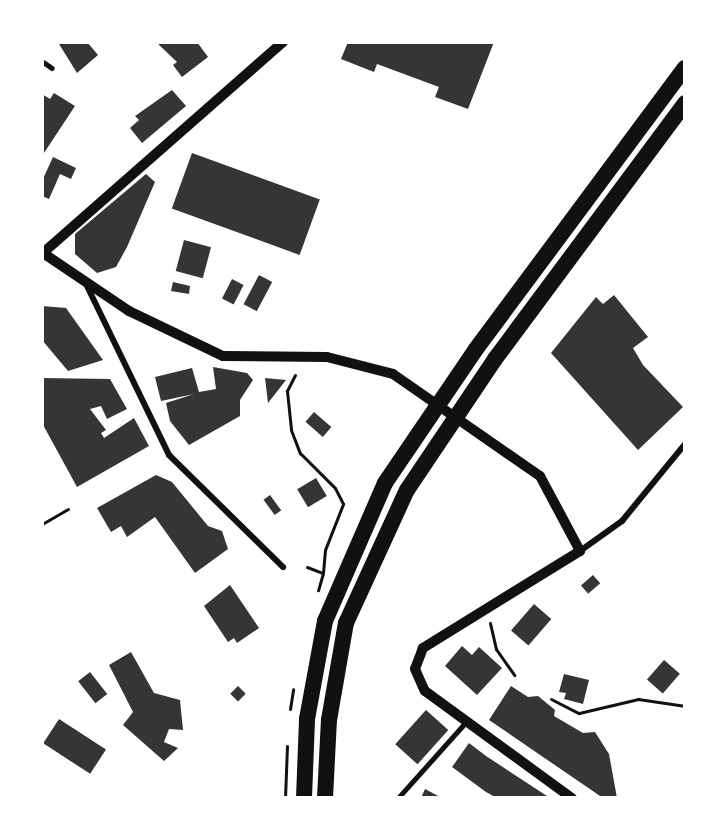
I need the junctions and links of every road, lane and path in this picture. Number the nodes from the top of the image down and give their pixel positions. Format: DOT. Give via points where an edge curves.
graph roads {
  1 [pos="276,44"];
  2 [pos="42,61"];
  3 [pos="52,68"];
  4 [pos="685,68"];
  5 [pos="685,103"];
  6 [pos="42,253"];
  7 [pos="87,286"];
  8 [pos="294,375"];
  9 [pos="685,444"];
  10 [pos="68,509"];
  11 [pos="42,524"];
  12 [pos="580,551"];
  13 [pos="283,567"];
  14 [pos="323,572"];
  15 [pos="488,620"];
  16 [pos="514,675"];
  17 [pos="552,699"];
  18 [pos="685,706"];
  19 [pos="465,723"];
  20 [pos="304,798"];
  21 [pos="325,798"];
  22 [pos="398,798"];
  23 [pos="572,798"];
  1 -- 6 [label="street"];
  2 -- 3 [label="lane"];
  4 -- 20 [label="highway" via="476,349 385,483 325,621 307,719"];
  5 -- 21 [label="highway" via="495,359 406,490 346,623 329,720"];
  6 -- 7 [label="street"];
  7 -- 12 [label="street" via="175,337 223,356 344,359 393,374 498,443 540,476"];
  7 -- 13 [label="street" via="169,455"];
  8 -- 14 [label="path" via="286,400 291,430 300,453 335,488 343,504 325,550"];
  9 -- 12 [label="street" via="622,521"];
  10 -- 11 [label="path"];
  12 -- 19 [label="street" via="423,648 417,679"];
  15 -- 16 [label="path" via="496,649"];
  17 -- 18 [label="path" via="579,713 638,699"];
  19 -- 22 [label="lane"];
  19 -- 23 [label="street"];
}
